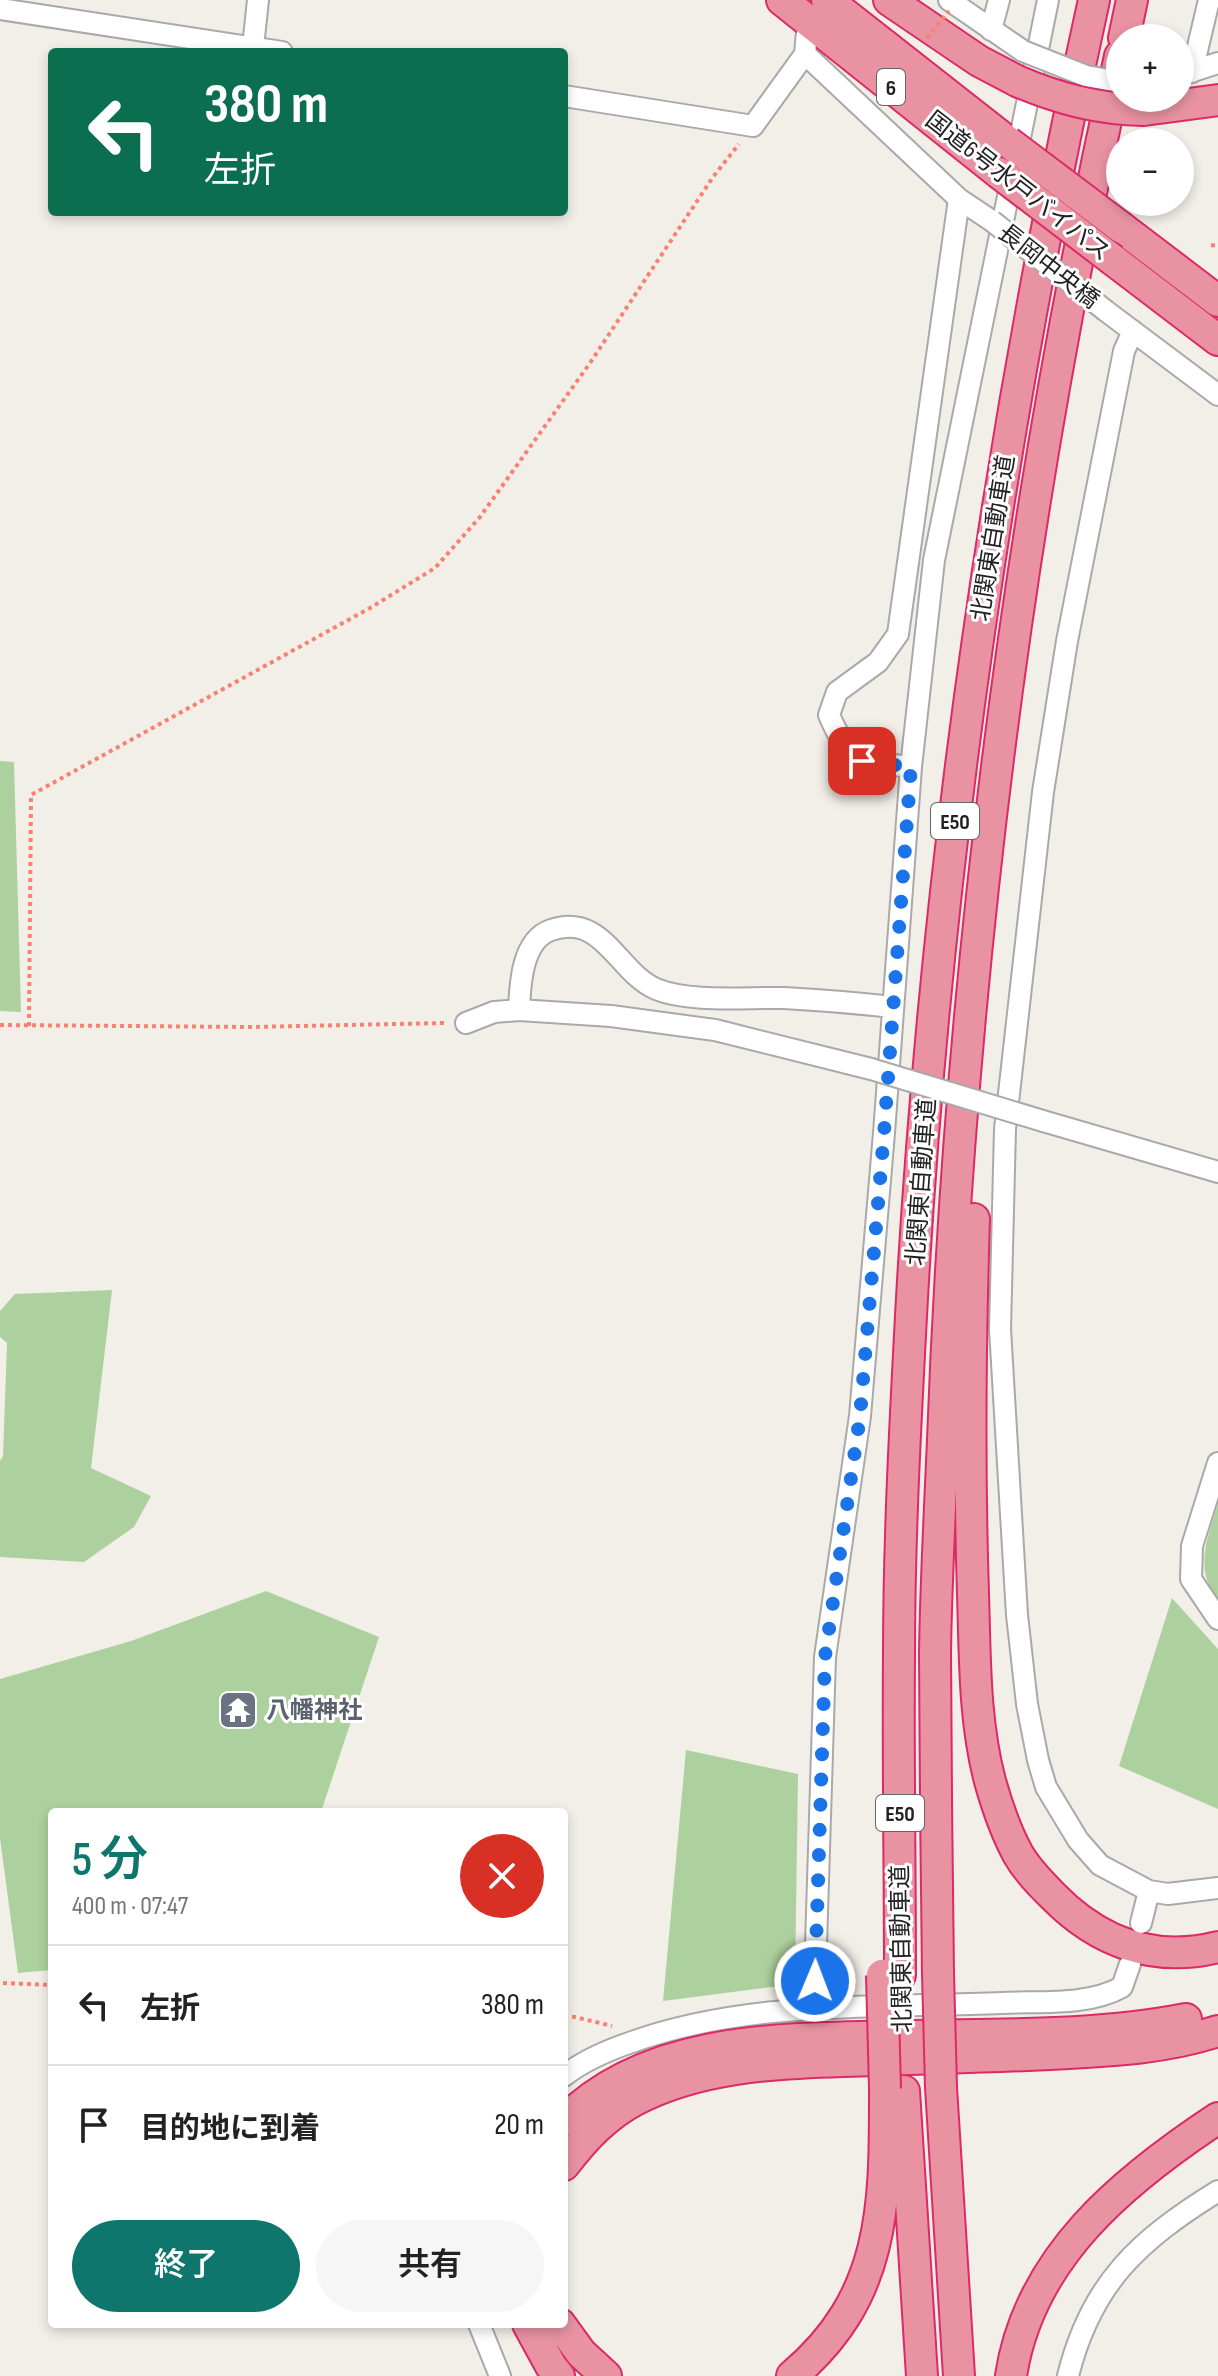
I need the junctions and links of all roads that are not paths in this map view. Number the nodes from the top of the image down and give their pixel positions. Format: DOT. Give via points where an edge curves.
graph roads {
  1 [pos="258,0"];
  2 [pos="782,0"];
  3 [pos="889,0"];
  4 [pos="999,0"];
  5 [pos="1048,0"];
  6 [pos="1094,0"];
  7 [pos="1132,0"];
  8 [pos="1209,0"];
  9 [pos="949,5"];
  10 [pos="27,6"];
  11 [pos="0,9"];
  12 [pos="818,10"];
  13 [pos="1127,24"];
  14 [pos="991,30"];
  15 [pos="253,47"];
  16 [pos="259,48"];
  17 [pos="1194,48"];
  18 [pos="805,54"];
  19 [pos="1218,63"];
  20 [pos="1194,70"];
  21 [pos="1106,80"];
  22 [pos="568,97"];
  23 [pos="1218,100"];
  24 [pos="1109,112"];
  25 [pos="959,199"];
  26 [pos="1218,301"];
  27 [pos="1168,302"];
  28 [pos="1133,331"];
  29 [pos="1218,340"];
  30 [pos="1218,353"];
  31 [pos="1218,395"];
  32 [pos="911,767"];
  33 [pos="982,901"];
  34 [pos="893,1007"];
  35 [pos="519,1010"];
  36 [pos="466,1023"];
  37 [pos="1218,1172"];
  38 [pos="1218,1463"];
  39 [pos="1218,1619"];
  40 [pos="1218,1888"];
  41 [pos="1149,1891"];
  42 [pos="1141,1923"];
  43 [pos="1218,1947"];
  44 [pos="1130,1964"];
  45 [pos="814,2009"];
  46 [pos="1218,2010"];
  47 [pos="1218,2031"];
  48 [pos="568,2073"];
  49 [pos="894,2088"];
  50 [pos="568,2118"];
  51 [pos="1218,2118"];
  52 [pos="568,2160"];
  53 [pos="1218,2191"];
  54 [pos="481,2328"];
  55 [pos="530,2328"];
  56 [pos="563,2328"];
  57 [pos="500,2376"];
  58 [pos="559,2376"];
  59 [pos="606,2376"];
  60 [pos="792,2376"];
  61 [pos="922,2376"];
  62 [pos="959,2376"];
  63 [pos="1011,2376"];
  64 [pos="1068,2376"];
  1 -- 15 [label="street"];
  2 -- 12 [label="highway, 国道6号水戸バイパス / 6"];
  3 -- 23 [label="highway, bridge" via="979,61 1077,103 1144,110"];
  4 -- 14 [label="street"];
  5 -- 32 [label="street" via="934,560"];
  6 -- 49 [label="highway, 北関東自動車道 / E50" via="1031,307 978,633 945,899 912,1313 891,1975"];
  7 -- 13 [label="highway"];
  8 -- 17 [label="street"];
  9 -- 14 [label="street"];
  10 -- 11 [label="street"];
  10 -- 15 [label="street"];
  12 -- 18 [label="street"];
  12 -- 26 [label="highway, 国道6号水戸バイパス / 6, bridge" via="1008,142"];
  12 -- 27 [label="highway, 国道6号水戸バイパス / 6, bridge" via="999,173"];
  14 -- 21 [label="street, bridge" via="1023,51"];
  15 -- 16 [label="street"];
  18 -- 22 [label="street" via="753,126"];
  18 -- 25 [label="street, 長岡中央橋"];
  19 -- 20 [label="street"];
  24 -- 33 [label="highway, 北関東自動車道 / E50" via="1016,622"];
  25 -- 28 [label="street, 長岡中央橋, bridge"];
  25 -- 32 [label="street" via="898,634 878,662 837,692 829,715 840,741 862,761"];
  27 -- 29 [label="highway, 国道6号水戸バイパス / 6"];
  27 -- 30 [label="highway"];
  28 -- 31 [label="street, 長岡中央橋"];
  28 -- 41 [label="street" via="1124,351 1073,610 1043,792 1005,1129 1000,1329 1017,1615 1038,1760 1046,1787 1078,1840 1100,1865"];
  32 -- 34 [label="street"];
  33 -- 43 [label="highway" via="971,1540 977,1699 989,1780 1019,1856 1084,1925 1150,1950 1176,1953"];
  33 -- 62 [label="highway, 北関東自動車道 / E50, bridge" via="948,1318 935,1650 941,2087"];
  34 -- 35 [label="street" via="684,996 659,990 638,980 607,942 588,930 569,928 551,930 535,940 525,965"];
  34 -- 45 [label="street" via="860,1416 825,1657"];
  35 -- 36 [label="street" via="494,1012"];
  35 -- 37 [label="street, bridge" via="715,1030 871,1069"];
  38 -- 39 [label="street" via="1192,1546 1191,1579"];
  40 -- 41 [label="street"];
  41 -- 42 [label="street"];
  44 -- 45 [label="street" via="1122,1987 1107,1995"];
  45 -- 48 [label="street" via="690,2025 611,2050"];
  46 -- 50 [label="highway" via="1109,2030 783,2041 703,2051 669,2060 601,2091"];
  47 -- 52 [label="highway" via="1121,2050 785,2063 720,2072 635,2100 595,2128"];
  49 -- 60 [label="highway" via="880,2223 868,2268 836,2332"];
  49 -- 61 [label="highway, 北関東自動車道 / E50"];
  51 -- 63 [label="highway" via="1144,2170 1068,2245 1035,2299"];
  53 -- 64 [label="street" via="1144,2244 1106,2286 1076,2343"];
  54 -- 57 [label="street"];
  55 -- 58 [label="highway"];
  56 -- 59 [label="highway"];
}
